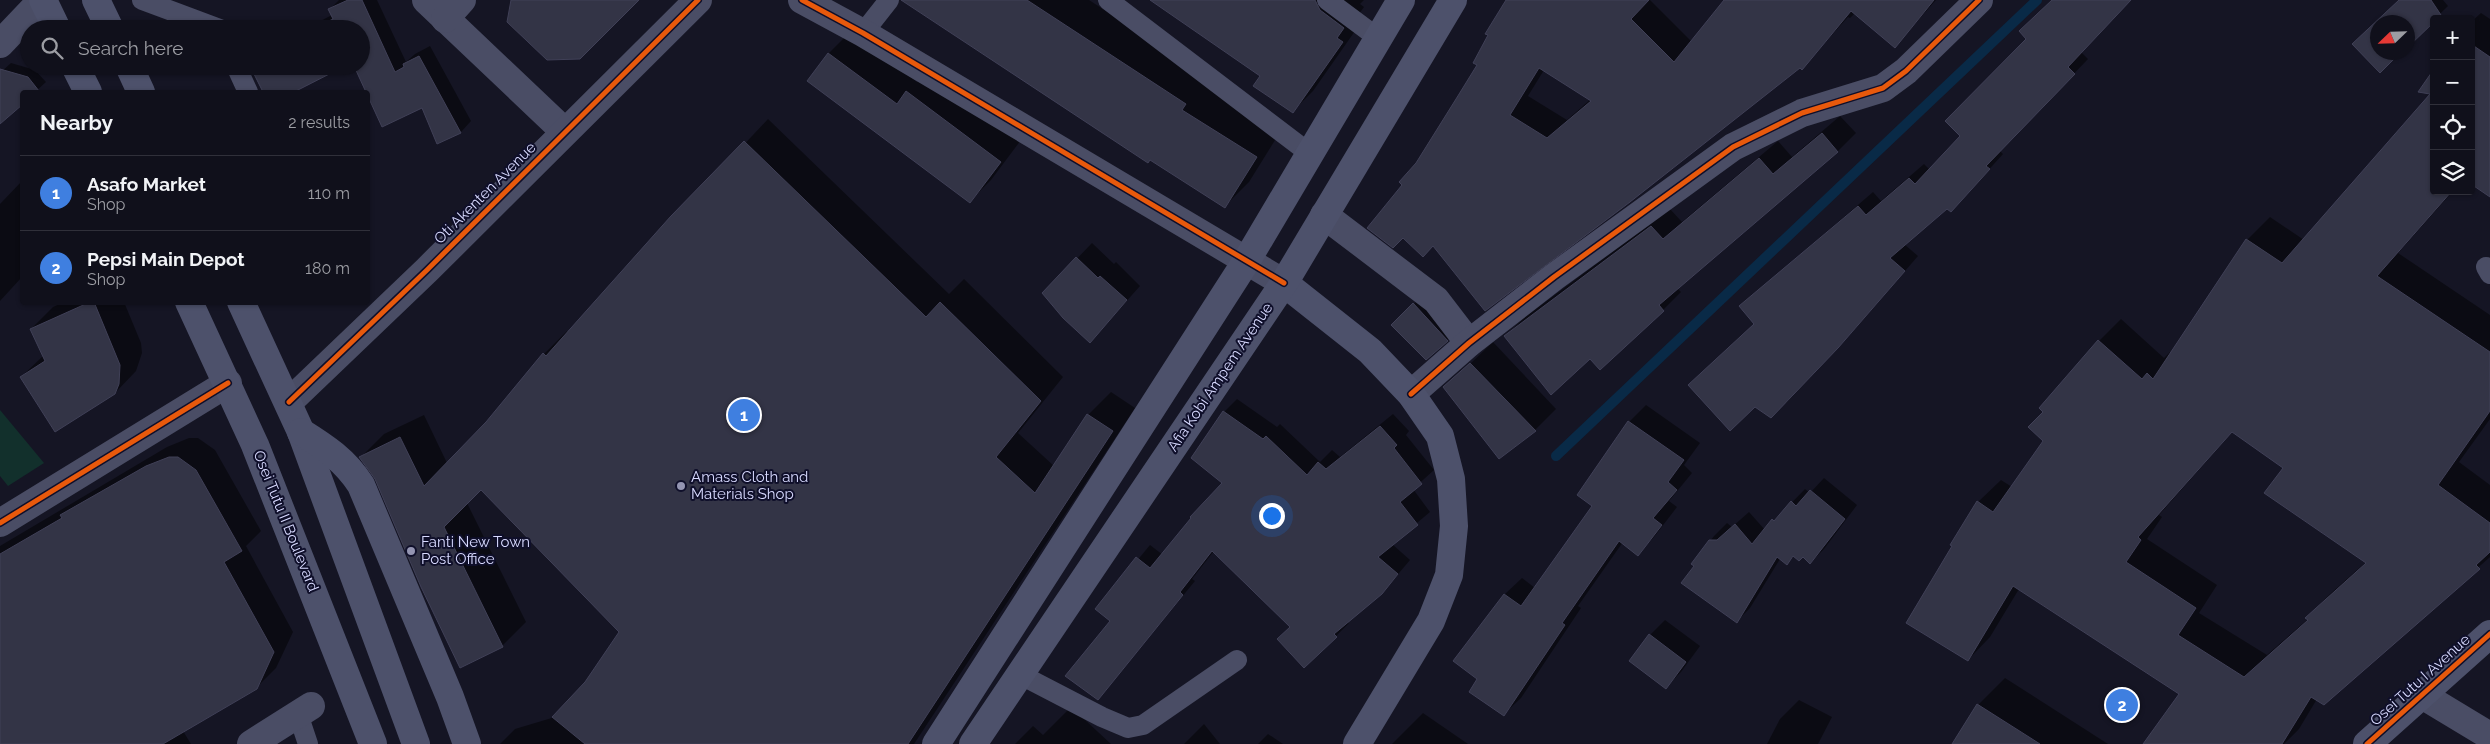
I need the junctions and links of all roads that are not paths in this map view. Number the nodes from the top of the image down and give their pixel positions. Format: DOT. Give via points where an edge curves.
graph roads {
  1 [pos="42,0"];
  2 [pos="96,0"];
  3 [pos="142,0"];
  4 [pos="698,0"];
  5 [pos="802,0"];
  6 [pos="889,0"];
  7 [pos="1108,0"];
  8 [pos="1327,0"];
  9 [pos="1401,0"];
  10 [pos="1452,0"];
  11 [pos="1979,0"];
  12 [pos="444,6"];
  13 [pos="23,20"];
  14 [pos="52,20"];
  15 [pos="106,20"];
  16 [pos="196,20"];
  17 [pos="20,23"];
  18 [pos="863,33"];
  19 [pos="1378,38"];
  20 [pos="0,44"];
  21 [pos="80,75"];
  22 [pos="133,75"];
  23 [pos="240,75"];
  24 [pos="87,90"];
  25 [pos="140,90"];
  26 [pos="247,90"];
  27 [pos="564,131"];
  28 [pos="1309,153"];
  29 [pos="1324,215"];
  30 [pos="1247,260"];
  31 [pos="1284,283"];
  32 [pos="190,305"];
  33 [pos="242,305"];
  34 [pos="1469,343"];
  35 [pos="228,383"];
  36 [pos="1411,394"];
  37 [pos="289,402"];
  38 [pos="301,432"];
  39 [pos="0,523"];
  40 [pos="2490,634"];
  41 [pos="1237,660"];
  42 [pos="1019,674"];
  43 [pos="2422,695"];
  44 [pos="304,710"];
  45 [pos="2490,736"];
  46 [pos="414,739"];
  47 [pos="251,744"];
  48 [pos="308,744"];
  49 [pos="373,744"];
  50 [pos="467,744"];
  51 [pos="936,744"];
  52 [pos="973,744"];
  53 [pos="1357,744"];
  54 [pos="2367,744"];
  1 -- 13 [label="street"];
  1 -- 14 [label="main road"];
  2 -- 15 [label="main road"];
  3 -- 16 [label="lane"];
  4 -- 27 [label="street, Oti Akenten Avenue"];
  5 -- 18 [label="street"];
  6 -- 18 [label="lane"];
  7 -- 28 [label="lane"];
  8 -- 19 [label="lane"];
  9 -- 19 [label="main road"];
  10 -- 29 [label="main road, Afia Kobi Ampem Avenue"];
  11 -- 34 [label="street" via="1906,71 1883,88 1802,113 1733,147"];
  12 -- 27 [label="street"];
  17 -- 20 [label="street"];
  18 -- 30 [label="street"];
  19 -- 28 [label="main road"];
  21 -- 24 [label="main road"];
  22 -- 25 [label="main road"];
  23 -- 26 [label="lane"];
  27 -- 37 [label="street, Oti Akenten Avenue" via="427,270"];
  28 -- 30 [label="main road"];
  29 -- 31 [label="main road, Afia Kobi Ampem Avenue"];
  29 -- 34 [label="street" via="1436,300"];
  30 -- 31 [label="street"];
  30 -- 51 [label="main road"];
  31 -- 36 [label="main road" via="1370,351"];
  31 -- 42 [label="main road, Afia Kobi Ampem Avenue"];
  32 -- 35 [label="main road, Osei Tutu II Boulevard"];
  33 -- 37 [label="main road"];
  34 -- 36 [label="street"];
  35 -- 39 [label="street"];
  35 -- 49 [label="main road, Osei Tutu II Boulevard"];
  36 -- 53 [label="main road" via="1440,436 1451,479 1454,526 1449,575 1431,621"];
  37 -- 38 [label="main road"];
  38 -- 46 [label="main road"];
  38 -- 50 [label="main road" via="336,454 361,485"];
  40 -- 43 [label="main road, Osei Tutu I Avenue"];
  41 -- 42 [label="lane" via="1143,725 1128,728 1102,718"];
  42 -- 52 [label="main road, Afia Kobi Ampem Avenue"];
  43 -- 45 [label="street"];
  43 -- 54 [label="main road, Osei Tutu I Avenue"];
  44 -- 47 [label="street"];
  44 -- 48 [label="lane"];
}
